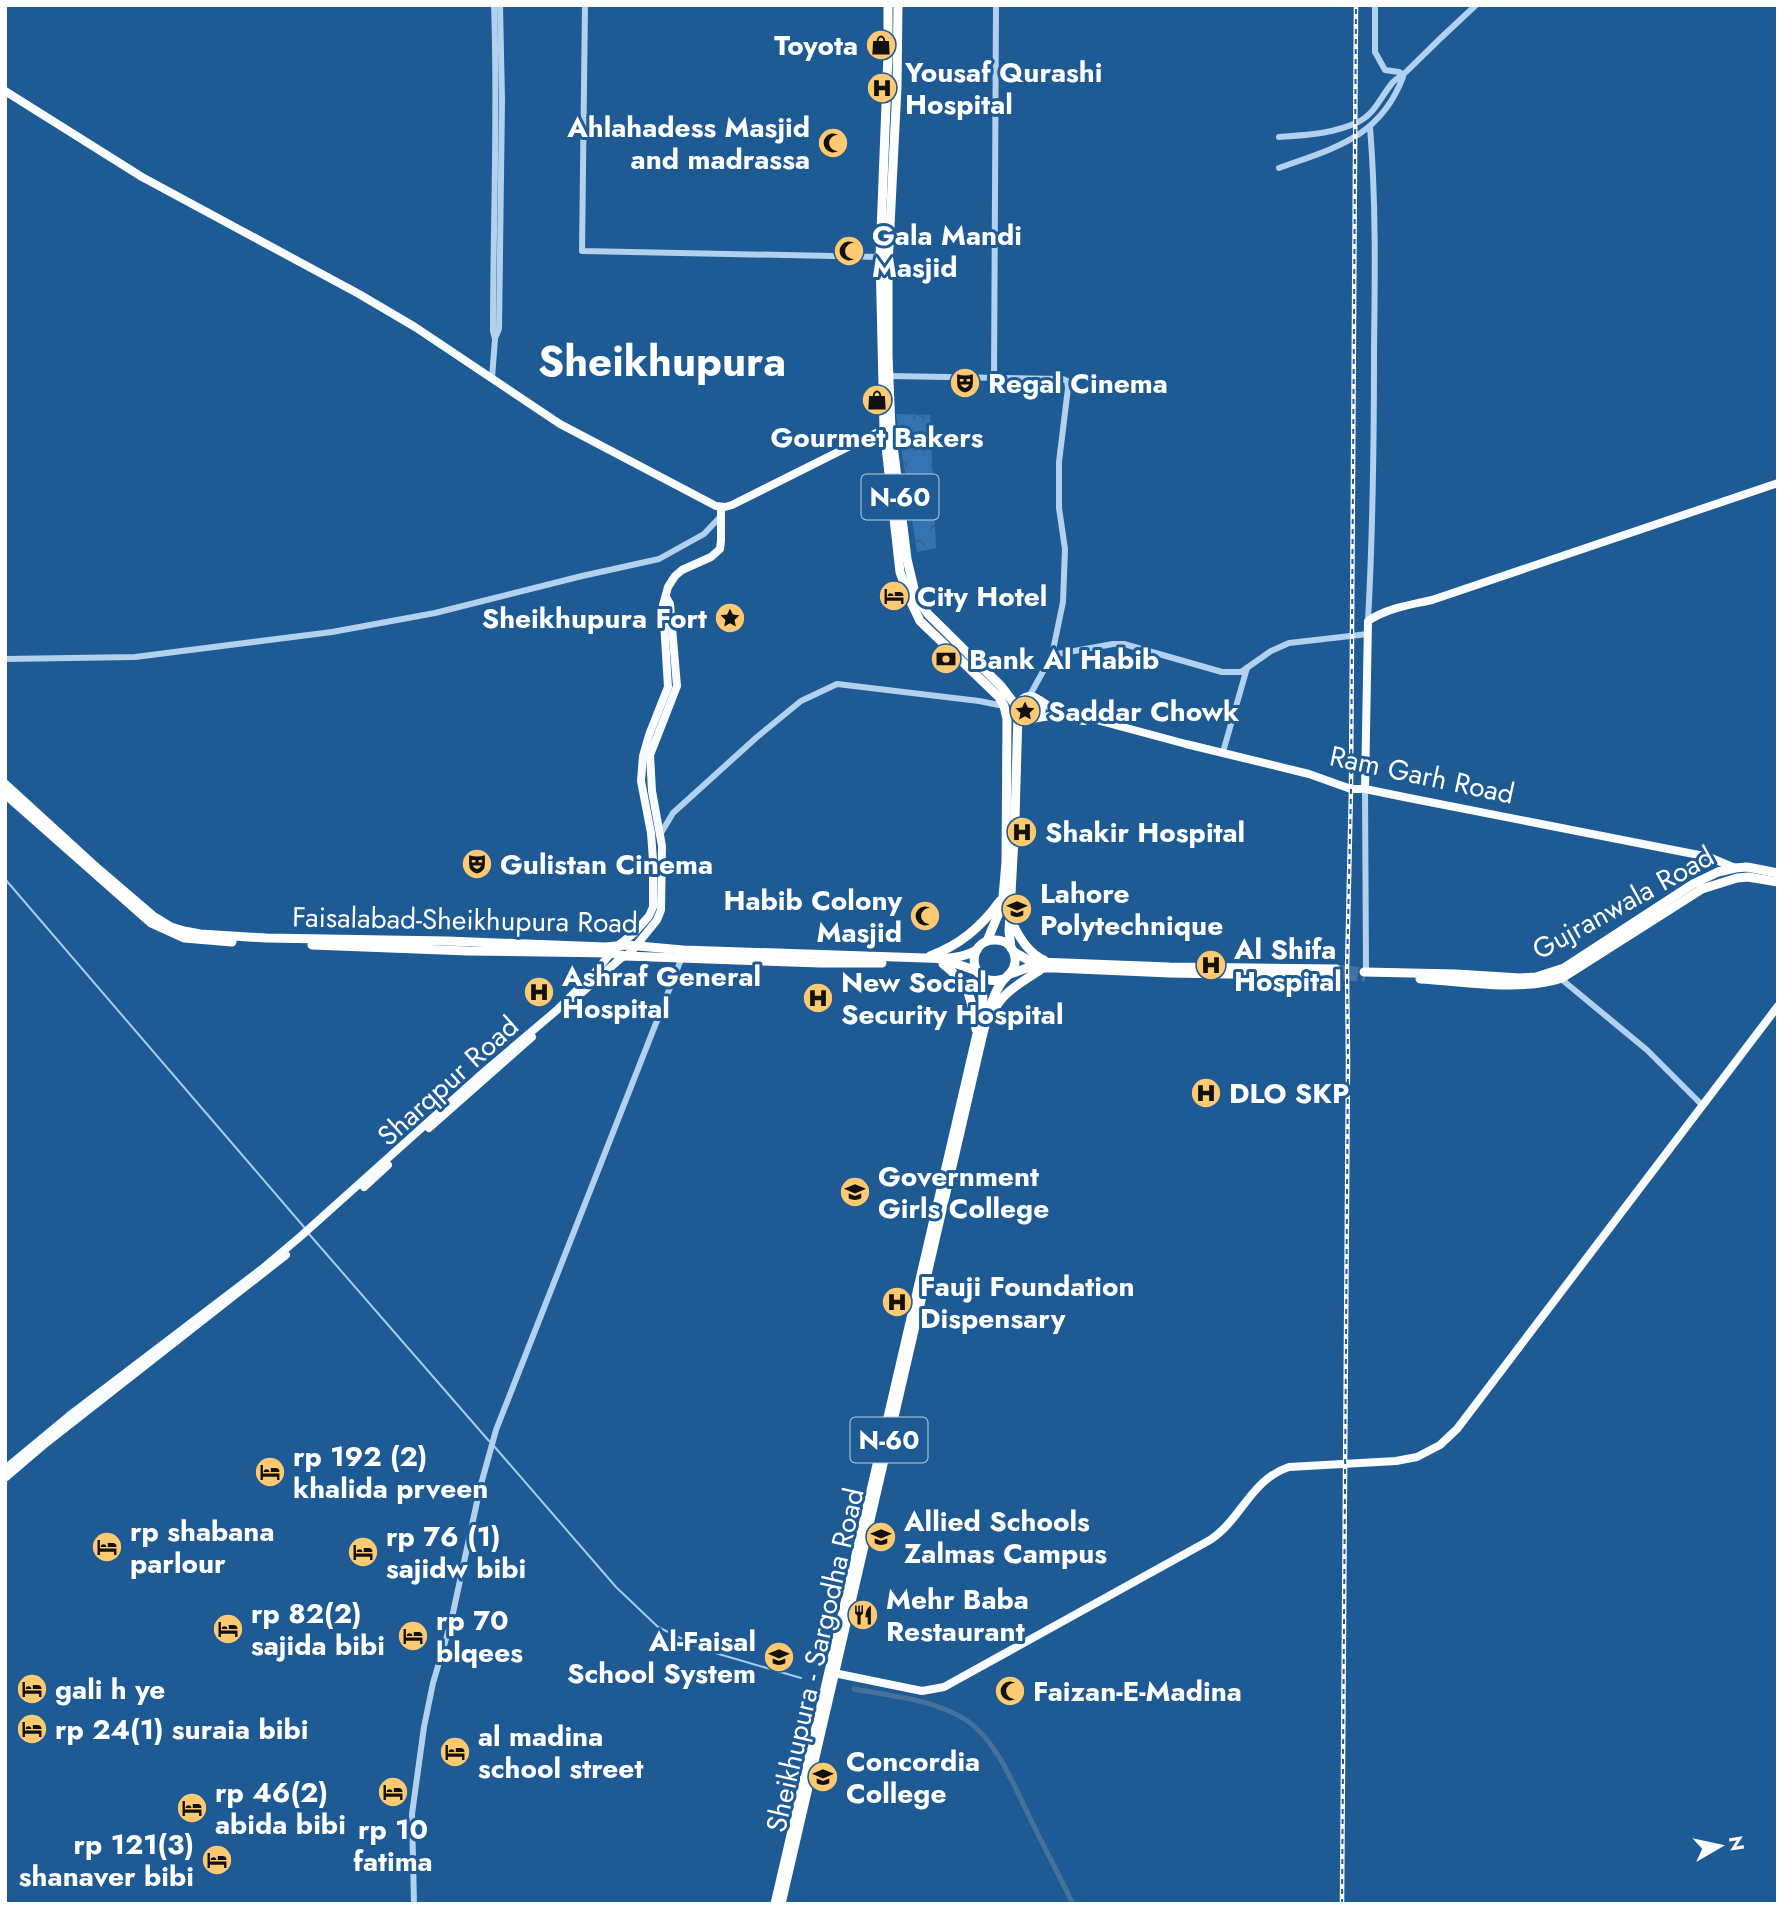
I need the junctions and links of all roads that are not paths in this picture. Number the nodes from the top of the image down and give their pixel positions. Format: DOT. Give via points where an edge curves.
graph roads {
  1 [pos="494,5"];
  2 [pos="500,5"];
  3 [pos="585,5"];
  4 [pos="888,5"];
  5 [pos="898,5"];
  6 [pos="996,5"];
  7 [pos="1375,5"];
  8 [pos="1476,5"];
  9 [pos="1403,75"];
  10 [pos="5,91"];
  11 [pos="1370,127"];
  12 [pos="1279,137"];
  13 [pos="1279,168"];
  14 [pos="880,257"];
  15 [pos="495,339"];
  16 [pos="889,376"];
  17 [pos="492,378"];
  18 [pos="994,378"];
  19 [pos="884,429"];
  20 [pos="1778,483"];
  21 [pos="895,499"];
  22 [pos="721,511"];
  23 [pos="666,597"];
  24 [pos="1368,621"];
  25 [pos="1368,634"];
  26 [pos="1052,655"];
  27 [pos="5,659"];
  28 [pos="1247,668"];
  29 [pos="1003,689"];
  30 [pos="992,691"];
  31 [pos="1030,695"];
  32 [pos="1040,700"];
  33 [pos="1006,702"];
  34 [pos="1018,712"];
  35 [pos="1037,718"];
  36 [pos="1100,722"];
  37 [pos="1223,752"];
  38 [pos="5,784"];
  39 [pos="1365,789"];
  40 [pos="5,794"];
  41 [pos="661,833"];
  42 [pos="1735,868"];
  43 [pos="96,871"];
  44 [pos="1778,873"];
  45 [pos="1778,882"];
  46 [pos="1003,897"];
  47 [pos="657,908"];
  48 [pos="1648,918"];
  49 [pos="1010,919"];
  50 [pos="987,941"];
  51 [pos="618,945"];
  52 [pos="635,946"];
  53 [pos="977,950"];
  54 [pos="1013,950"];
  55 [pos="611,953"];
  56 [pos="625,956"];
  57 [pos="682,957"];
  58 [pos="925,958"];
  59 [pos="943,964"];
  60 [pos="1044,965"];
  61 [pos="1365,972"];
  62 [pos="1335,973"];
  63 [pos="979,974"];
  64 [pos="1007,977"];
  65 [pos="1560,978"];
  66 [pos="1778,1006"];
  67 [pos="980,1034"];
  68 [pos="1702,1105"];
  69 [pos="316,1225"];
  70 [pos="307,1234"];
  71 [pos="5,1469"];
  72 [pos="5,1478"];
  73 [pos="832,1673"];
  74 [pos="414,1904"];
  75 [pos="775,1904"];
  76 [pos="781,1904"];
  1 -- 15 [label="street"];
  2 -- 15 [label="street" via="499,329"];
  3 -- 14 [label="street" via="582,251"];
  4 -- 14 [label="highway, N-60"];
  5 -- 16 [label="highway, N-60" via="888,265"];
  6 -- 18 [label="street"];
  7 -- 9 [label="street" via="1375,52 1385,70"];
  8 -- 9 [label="street"];
  9 -- 11 [label="street"];
  9 -- 12 [label="street" via="1359,121 1324,133"];
  10 -- 17 [label="main road" via="142,177 359,294"];
  11 -- 13 [label="street" via="1355,138"];
  11 -- 24 [label="street" via="1374,305"];
  14 -- 19 [label="highway, N-60"];
  15 -- 17 [label="street"];
  16 -- 18 [label="street"];
  16 -- 21 [label="highway, N-60"];
  17 -- 22 [label="main road" via="560,424"];
  18 -- 26 [label="street" via="1063,379 1068,383 1059,462 1059,508 1066,549 1063,602"];
  19 -- 21 [label="highway, N-60"];
  19 -- 22 [label="main road"];
  20 -- 24 [label="main road"];
  21 -- 29 [label="highway, N-60" via="916,597"];
  21 -- 30 [label="highway, N-60" via="902,579 920,621"];
  22 -- 23 [label="main road" via="718,552 682,570 671,581"];
  22 -- 27 [label="street" via="695,541 659,559 435,613 332,632 135,657"];
  23 -- 41 [label="main road" via="677,686 650,755"];
  23 -- 47 [label="main road" via="668,687 643,756 642,781"];
  24 -- 25 [label="main road"];
  25 -- 28 [label="street" via="1289,643"];
  25 -- 39 [label="main road"];
  26 -- 28 [label="street" via="1124,644 1222,672"];
  26 -- 31 [label="street"];
  28 -- 37 [label="street"];
  29 -- 30 [label="highway"];
  29 -- 33 [label="highway, N-60"];
  30 -- 33 [label="highway, N-60"];
  31 -- 32 [label="main road"];
  31 -- 34 [label="main road" via="1019,701"];
  32 -- 35 [label="main road"];
  32 -- 36 [label="main road, Ram Garh Road"];
  33 -- 34 [label="highway, N-60"];
  33 -- 41 [label="street" via="837,684 801,701 757,737 673,813"];
  33 -- 46 [label="highway"];
  34 -- 35 [label="main road" via="1026,720"];
  34 -- 49 [label="highway, N-60"];
  35 -- 36 [label="main road, Ram Garh Road" via="1056,715"];
  36 -- 37 [label="main road, Ram Garh Road"];
  37 -- 39 [label="main road, Ram Garh Road" via="1351,789"];
  38 -- 43 [label="highway, Faisalabad-Sheikhupura Road"];
  39 -- 42 [label="main road, Ram Garh Road" via="1709,857"];
  39 -- 61 [label="street"];
  40 -- 43 [label="highway, Faisalabad-Sheikhupura Road"];
  41 -- 47 [label="main road" via="663,901"];
  42 -- 44 [label="highway, Gujranwala Road"];
  42 -- 48 [label="highway, Gujranwala Road" via="1693,884"];
  43 -- 51 [label="highway, Faisalabad-Sheikhupura Road" via="153,916 189,932 266,938"];
  43 -- 55 [label="highway, Faisalabad-Sheikhupura Road" via="151,923 184,938"];
  45 -- 48 [label="highway, Gujranwala Road" via="1748,877 1721,882"];
  46 -- 50 [label="highway"];
  46 -- 58 [label="highway" via="967,937"];
  47 -- 51 [label="main road, Sharqpur Road"];
  47 -- 52 [label="main road, Sharqpur Road" via="657,920"];
  48 -- 61 [label="highway, Gujranwala Road" via="1564,968 1536,977"];
  48 -- 65 [label="highway, Gujranwala Road"];
  49 -- 54 [label="highway, N-60"];
  49 -- 60 [label="highway"];
  50 -- 53 [label="highway"];
  50 -- 54 [label="highway" via="1000,940"];
  51 -- 52 [label="highway, Faisalabad-Sheikhupura Road"];
  51 -- 55 [label="main road, Sharqpur Road"];
  52 -- 56 [label="main road, Sharqpur Road"];
  52 -- 58 [label="highway, Faisalabad-Sheikhupura Road"];
  53 -- 58 [label="highway, Faisalabad-Sheikhupura Road" via="955,958"];
  53 -- 63 [label="highway" via="974,962"];
  54 -- 60 [label="highway"];
  54 -- 64 [label="highway" via="1015,965"];
  55 -- 56 [label="highway, Faisalabad-Sheikhupura Road"];
  55 -- 69 [label="main road, Sharqpur Road" via="556,1010"];
  56 -- 57 [label="highway, Faisalabad-Sheikhupura Road"];
  56 -- 69 [label="main road, Sharqpur Road"];
  57 -- 59 [label="highway, Faisalabad-Sheikhupura Road"];
  57 -- 74 [label="street" via="489,1456 424,1730 412,1814"];
  59 -- 63 [label="highway, Faisalabad-Sheikhupura Road" via="957,964"];
  59 -- 67 [label="highway" via="967,987"];
  60 -- 62 [label="highway"];
  60 -- 64 [label="highway"];
  60 -- 67 [label="highway" via="1004,995"];
  61 -- 65 [label="highway, Gujranwala Road" via="1522,985"];
  63 -- 64 [label="highway" via="992,981"];
  63 -- 67 [label="highway, Sheikhupura - Sargodha Road / N-60" via="983,1003"];
  64 -- 67 [label="highway, Sheikhupura - Sargodha Road / N-60"];
  65 -- 68 [label="street" via="1647,1050"];
  66 -- 68 [label="main road"];
  67 -- 73 [label="highway, Sheikhupura - Sargodha Road / N-60"];
  68 -- 73 [label="main road" via="1457,1429 1440,1445 1396,1461 1279,1470 1260,1483 1228,1525 1210,1540 944,1687 922,1691"];
  69 -- 70 [label="main road, Sharqpur Road"];
  70 -- 71 [label="main road, Sharqpur Road"];
  70 -- 72 [label="main road, Sharqpur Road" via="268,1271"];
  73 -- 75 [label="highway, Sheikhupura - Sargodha Road / N-60"];
  73 -- 76 [label="highway, Sheikhupura - Sargodha Road / N-60"];
}
